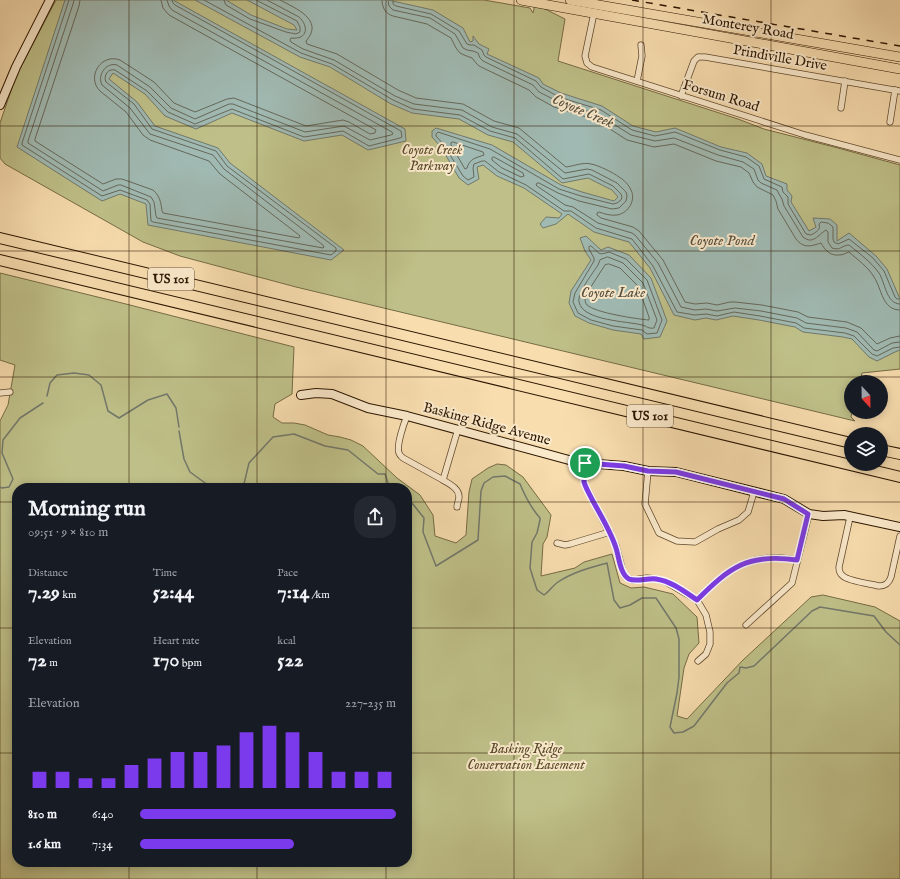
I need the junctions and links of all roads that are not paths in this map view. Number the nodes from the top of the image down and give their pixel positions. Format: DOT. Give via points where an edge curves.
graph roads {
  1 [pos="50,0"];
  2 [pos="521,0"];
  3 [pos="570,0"];
  4 [pos="594,13"];
  5 [pos="641,45"];
  6 [pos="900,57"];
  7 [pos="900,69"];
  8 [pos="845,81"];
  9 [pos="636,82"];
  10 [pos="898,91"];
  11 [pos="681,96"];
  12 [pos="0,105"];
  13 [pos="841,108"];
  14 [pos="890,122"];
  15 [pos="900,160"];
  16 [pos="0,238"];
  17 [pos="0,260"];
  18 [pos="10,392"];
  19 [pos="0,393"];
  20 [pos="301,395"];
  21 [pos="407,416"];
  22 [pos="458,429"];
  23 [pos="844,441"];
  24 [pos="888,451"];
  25 [pos="900,454"];
  26 [pos="585,463"];
  27 [pos="648,471"];
  28 [pos="900,477"];
  29 [pos="443,480"];
  30 [pos="754,492"];
  31 [pos="457,507"];
  32 [pos="808,514"];
  33 [pos="850,516"];
  34 [pos="900,527"];
  35 [pos="610,532"];
  36 [pos="900,536"];
  37 [pos="557,543"];
  38 [pos="797,560"];
  39 [pos="697,600"];
  40 [pos="746,625"];
  41 [pos="698,661"];
  1 -- 12 [label="street"];
  2 -- 4 [label="main road, Monterey Road"];
  3 -- 6 [label="main road, Monterey Road"];
  4 -- 7 [label="main road, Monterey Road"];
  4 -- 9 [label="street, Forsum Road" via="585,56 587,63"];
  5 -- 9 [label="street" via="642,56"];
  8 -- 10 [label="street, Prindiville Drive"];
  8 -- 11 [label="street, Prindiville Drive" via="698,57 694,60"];
  8 -- 13 [label="street"];
  9 -- 11 [label="street, Forsum Road"];
  10 -- 14 [label="street"];
  11 -- 15 [label="street, Forsum Road" via="805,135"];
  16 -- 23 [label="highway, US 101"];
  17 -- 28 [label="highway, US 101"];
  18 -- 19 [label="street"];
  20 -- 21 [label="street, Basking Ridge Avenue" via="332,394 368,408"];
  21 -- 22 [label="street, Basking Ridge Avenue"];
  21 -- 29 [label="street" via="398,447 399,454"];
  22 -- 26 [label="street, Basking Ridge Avenue"];
  22 -- 29 [label="street"];
  24 -- 25 [label="highway"];
  26 -- 27 [label="street, Basking Ridge Avenue"];
  26 -- 35 [label="street" via="585,485"];
  27 -- 30 [label="street, Basking Ridge Avenue" via="676,472"];
  27 -- 30 [label="street" via="644,504 659,532 678,541 695,542 739,520 748,512"];
  29 -- 31 [label="street" via="458,492"];
  30 -- 32 [label="street, Basking Ridge Avenue" via="784,499"];
  32 -- 33 [label="street, Basking Ridge Avenue"];
  32 -- 38 [label="street"];
  33 -- 34 [label="street, Basking Ridge Avenue"];
  33 -- 36 [label="street" via="839,567 841,574 847,579 879,586 887,584 891,577"];
  35 -- 37 [label="street" via="570,544"];
  35 -- 39 [label="street" via="625,576 633,580 657,579"];
  38 -- 39 [label="street" via="766,558 741,565 720,578"];
  38 -- 40 [label="street" via="790,586"];
  39 -- 41 [label="street" via="706,616 710,632 710,644 706,654"];
}
